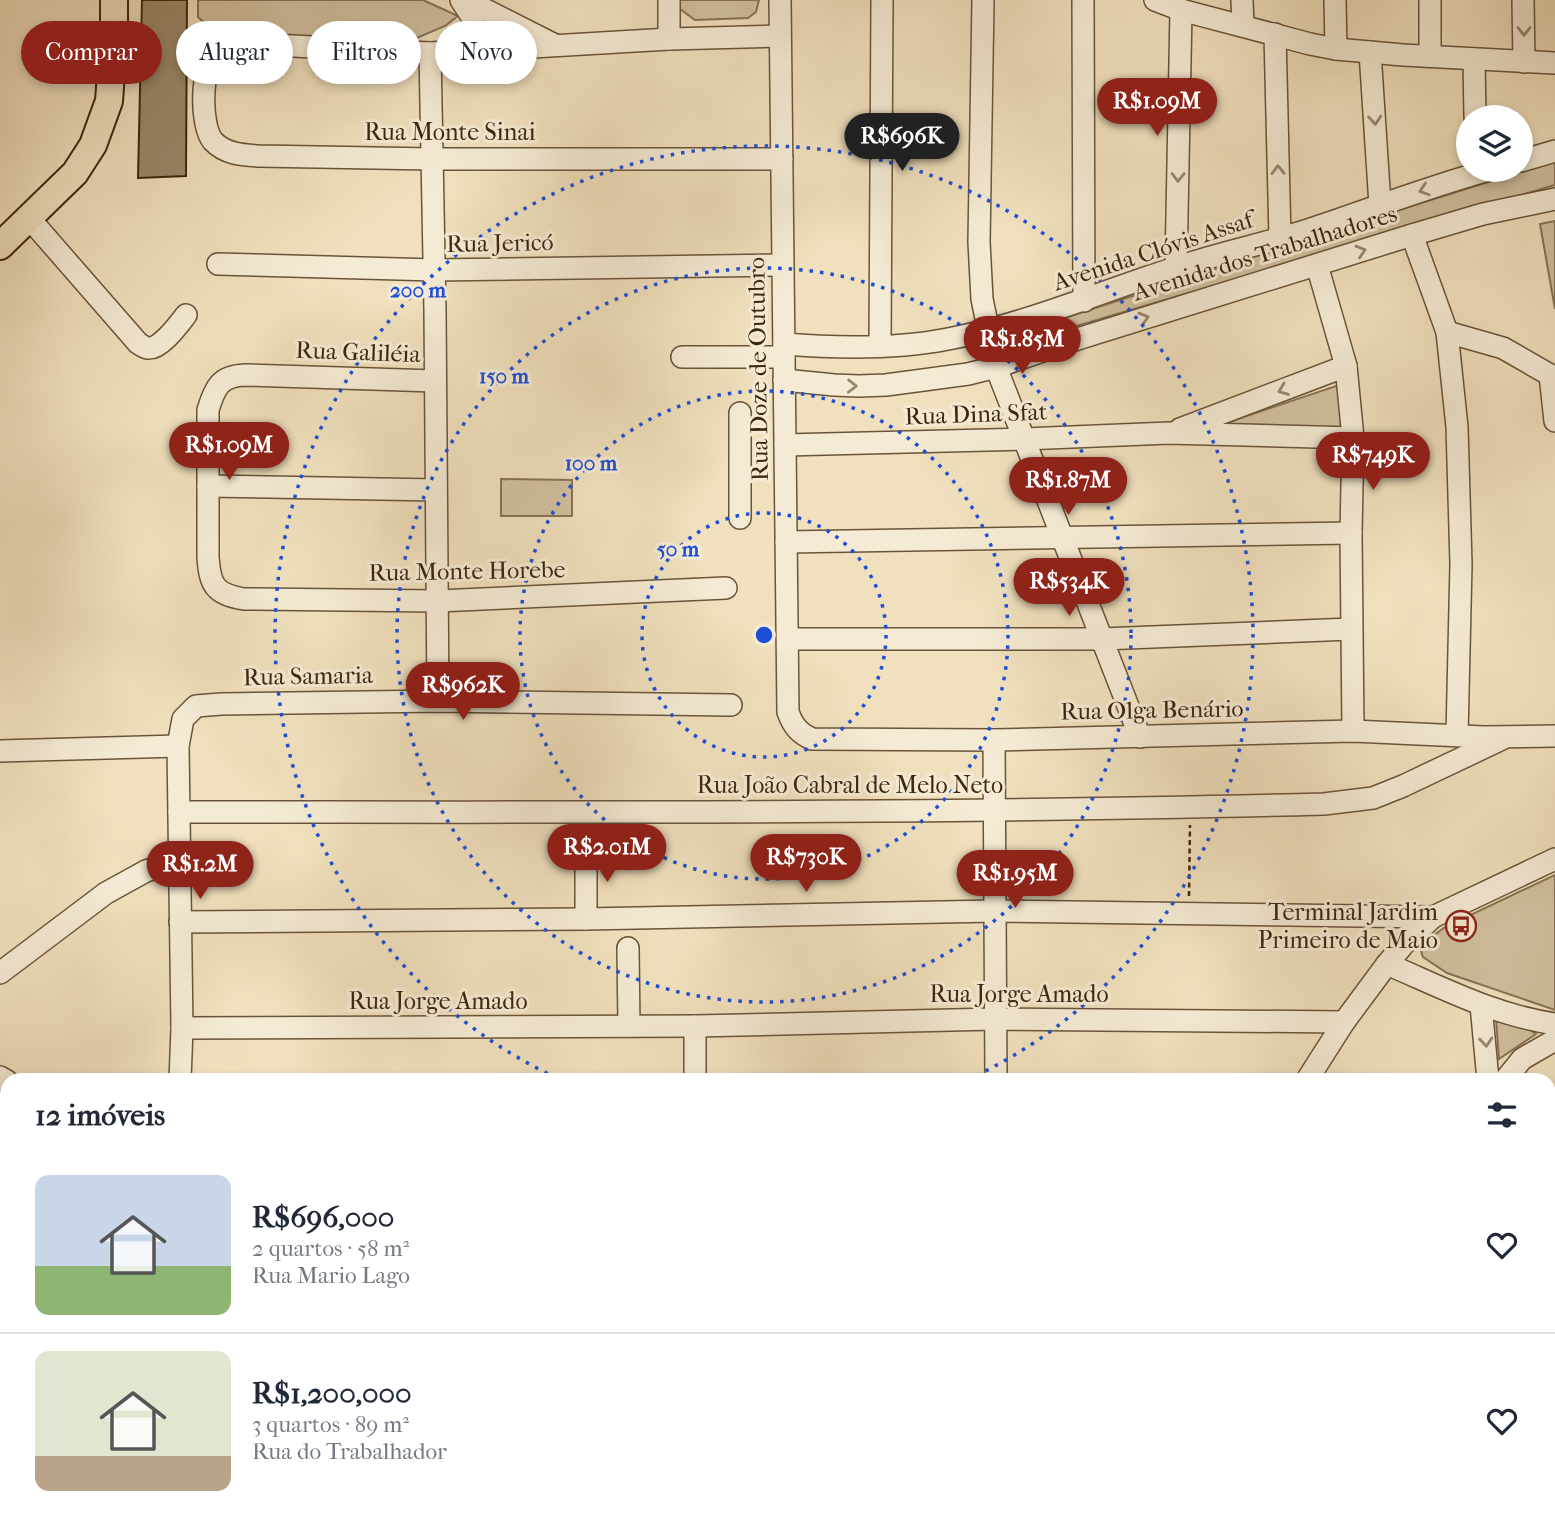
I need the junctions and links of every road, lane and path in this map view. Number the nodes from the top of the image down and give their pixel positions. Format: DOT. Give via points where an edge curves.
graph roads {
  1 [pos="114,0"];
  2 [pos="461,0"];
  3 [pos="466,0"];
  4 [pos="669,0"];
  5 [pos="780,0"];
  6 [pos="882,0"];
  7 [pos="982,0"];
  8 [pos="1083,0"];
  9 [pos="1155,0"];
  10 [pos="1242,0"];
  11 [pos="1335,0"];
  12 [pos="1430,0"];
  13 [pos="1523,0"];
  14 [pos="1181,10"];
  15 [pos="472,21"];
  16 [pos="1242,26"];
  17 [pos="1275,34"];
  18 [pos="780,36"];
  19 [pos="669,39"];
  20 [pos="554,45"];
  21 [pos="537,46"];
  22 [pos="1336,49"];
  23 [pos="1370,52"];
  24 [pos="430,53"];
  25 [pos="435,53"];
  26 [pos="1430,56"];
  27 [pos="1474,59"];
  28 [pos="1524,62"];
  29 [pos="1555,63"];
  30 [pos="1475,105"];
  31 [pos="1555,151"];
  32 [pos="1533,157"];
  33 [pos="432,159"];
  34 [pos="782,159"];
  35 [pos="1456,179"];
  36 [pos="1555,199"];
  37 [pos="1380,205"];
  38 [pos="29,218"];
  39 [pos="1412,236"];
  40 [pos="1280,238"];
  41 [pos="0,246"];
  42 [pos="218,264"];
  43 [pos="782,265"];
  44 [pos="1317,265"];
  45 [pos="1176,267"];
  46 [pos="435,270"];
  47 [pos="1084,301"];
  48 [pos="186,316"];
  49 [pos="988,330"];
  50 [pos="1447,332"];
  51 [pos="880,345"];
  52 [pos="784,351"];
  53 [pos="682,357"];
  54 [pos="1346,366"];
  55 [pos="996,367"];
  56 [pos="1552,374"];
  57 [pos="784,380"];
  58 [pos="435,381"];
  59 [pos="740,413"];
  60 [pos="1555,421"];
  61 [pos="1169,433"];
  62 [pos="1353,438"];
  63 [pos="1024,439"];
  64 [pos="785,445"];
  65 [pos="208,486"];
  66 [pos="436,490"];
  67 [pos="740,518"];
  68 [pos="1351,533"];
  69 [pos="1062,538"];
  70 [pos="786,542"];
  71 [pos="726,588"];
  72 [pos="438,601"];
  73 [pos="1352,629"];
  74 [pos="788,639"];
  75 [pos="1102,639"];
  76 [pos="438,701"];
  77 [pos="732,705"];
  78 [pos="1353,731"];
  79 [pos="800,733"];
  80 [pos="1457,735"];
  81 [pos="1555,736"];
  82 [pos="1140,737"];
  83 [pos="1507,737"];
  84 [pos="994,740"];
  85 [pos="178,746"];
  86 [pos="0,751"];
  87 [pos="1191,808"];
  88 [pos="994,811"];
  89 [pos="179,812"];
  90 [pos="586,850"];
  91 [pos="1555,859"];
  92 [pos="179,860"];
  93 [pos="994,911"];
  94 [pos="1189,913"];
  95 [pos="1433,917"];
  96 [pos="586,919"];
  97 [pos="180,922"];
  98 [pos="628,948"];
  99 [pos="1387,964"];
  100 [pos="0,973"];
  101 [pos="1481,1005"];
  102 [pos="995,1019"];
  103 [pos="1344,1022"];
  104 [pos="1555,1024"];
  105 [pos="629,1026"];
  106 [pos="695,1026"];
  107 [pos="182,1028"];
  108 [pos="1555,1040"];
  109 [pos="180,1073"];
  110 [pos="695,1073"];
  111 [pos="996,1073"];
  112 [pos="1311,1073"];
  113 [pos="1487,1073"];
  114 [pos="1511,1073"];
  1 -- 38 [label="main road" via="109,101 93,145 75,173"];
  2 -- 15 [label="street"];
  3 -- 20 [label="street"];
  4 -- 19 [label="street"];
  5 -- 18 [label="street, Rua Doze de Outubro"];
  6 -- 51 [label="street"];
  7 -- 49 [label="street" via="979,242"];
  8 -- 47 [label="street"];
  9 -- 14 [label="street"];
  10 -- 16 [label="street"];
  11 -- 22 [label="street"];
  12 -- 26 [label="street"];
  13 -- 28 [label="street, one-way"];
  14 -- 16 [label="street"];
  14 -- 45 [label="street, one-way"];
  16 -- 17 [label="street"];
  17 -- 22 [label="street"];
  40 -- 17 [label="street, one-way"];
  18 -- 19 [label="street"];
  18 -- 34 [label="street, Rua Doze de Outubro"];
  19 -- 20 [label="street"];
  20 -- 21 [label="street"];
  22 -- 23 [label="street"];
  23 -- 26 [label="street"];
  23 -- 37 [label="street, one-way"];
  24 -- 25 [label="street"];
  24 -- 33 [label="street, Rua Galiléia"];
  24 -- 33 [label="street, Rua Monte Sinai" via="234,45 215,54 206,74 204,107 211,139 240,155"];
  26 -- 27 [label="street"];
  27 -- 28 [label="street"];
  27 -- 30 [label="street"];
  28 -- 29 [label="street"];
  31 -- 32 [label="street"];
  33 -- 34 [label="street, Rua Monte Sinai"];
  33 -- 46 [label="street, Rua Galiléia"];
  34 -- 43 [label="street, Rua Doze de Outubro"];
  35 -- 37 [label="street, Avenida Clóvis Assaf, one-way"];
  36 -- 39 [label="street, Avenida dos Trabalhadores" via="1483,214"];
  37 -- 40 [label="street, Avenida Clóvis Assaf"];
  38 -- 41 [label="main road"];
  38 -- 48 [label="street" via="138,343 147,348 158,346"];
  44 -- 39 [label="street, Avenida dos Trabalhadores, one-way"];
  39 -- 50 [label="street"];
  40 -- 45 [label="street, Avenida Clóvis Assaf"];
  42 -- 46 [label="street, Rua Jericó"];
  43 -- 46 [label="street, Rua Jericó"];
  43 -- 52 [label="street, Rua Doze de Outubro"];
  44 -- 54 [label="street"];
  55 -- 44 [label="street, Avenida dos Trabalhadores, one-way"];
  45 -- 47 [label="street, Avenida Clóvis Assaf"];
  46 -- 58 [label="street, Rua Galiléia"];
  47 -- 49 [label="street, Avenida Clóvis Assaf"];
  49 -- 51 [label="street, Avenida Clóvis Assaf" via="915,344"];
  49 -- 55 [label="street"];
  50 -- 56 [label="street" via="1503,348"];
  50 -- 80 [label="street" via="1457,427 1461,564"];
  51 -- 52 [label="street, Avenida Clóvis Assaf"];
  52 -- 53 [label="street, Avenida Clóvis Assaf"];
  52 -- 57 [label="street, Rua Doze de Outubro"];
  54 -- 61 [label="street, Rua Dina Sfat, one-way"];
  54 -- 62 [label="street"];
  57 -- 55 [label="street, Avenida dos Trabalhadores, one-way" via="886,385"];
  55 -- 63 [label="street"];
  56 -- 60 [label="street"];
  57 -- 64 [label="street, Rua Doze de Outubro"];
  58 -- 65 [label="street, Rua Galiléia" via="231,376 218,385 208,410"];
  58 -- 66 [label="street"];
  59 -- 67 [label="street"];
  61 -- 62 [label="street, Rua Dina Sfat"];
  61 -- 63 [label="street, Rua Dina Sfat"];
  62 -- 68 [label="street"];
  63 -- 64 [label="street, Rua Dina Sfat"];
  63 -- 69 [label="street"];
  64 -- 70 [label="street, Rua Doze de Outubro"];
  65 -- 66 [label="street"];
  65 -- 72 [label="street, Rua Monte Horebe" via="209,573 227,596"];
  66 -- 72 [label="street"];
  68 -- 69 [label="street"];
  68 -- 73 [label="street"];
  69 -- 70 [label="street"];
  69 -- 75 [label="street"];
  70 -- 74 [label="street, Rua Doze de Outubro"];
  71 -- 72 [label="street, Rua Monte Horebe"];
  72 -- 76 [label="street"];
  73 -- 75 [label="street"];
  73 -- 78 [label="street"];
  74 -- 75 [label="street"];
  74 -- 79 [label="street, Rua Doze de Outubro" via="788,712"];
  75 -- 82 [label="street"];
  76 -- 77 [label="street, Rua Samaria"];
  76 -- 85 [label="street, Rua Samaria" via="196,706 183,719"];
  78 -- 80 [label="street, Rua Olga Benário"];
  78 -- 82 [label="street, Rua Olga Benário"];
  79 -- 84 [label="street, Rua Olga Benário" via="812,739"];
  80 -- 83 [label="street, Rua Olga Benário"];
  81 -- 83 [label="street, Rua Olga Benário"];
  82 -- 84 [label="street, Rua Olga Benário"];
  83 -- 87 [label="street, Rua João Cabral de Melo Neto" via="1373,798"];
  84 -- 88 [label="street"];
  85 -- 86 [label="street"];
  85 -- 89 [label="street"];
  87 -- 88 [label="street, Rua João Cabral de Melo Neto"];
  87 -- 94 [label="path"];
  88 -- 89 [label="street, Rua João Cabral de Melo Neto"];
  88 -- 93 [label="street"];
  89 -- 92 [label="street"];
  90 -- 96 [label="street"];
  91 -- 95 [label="street"];
  92 -- 97 [label="street"];
  92 -- 100 [label="street" via="146,871 106,894"];
  93 -- 94 [label="street"];
  93 -- 96 [label="street"];
  93 -- 102 [label="street"];
  94 -- 95 [label="street"];
  95 -- 99 [label="street"];
  96 -- 97 [label="street"];
  97 -- 107 [label="street"];
  98 -- 105 [label="street"];
  99 -- 101 [label="street"];
  99 -- 103 [label="street"];
  101 -- 104 [label="street"];
  101 -- 113 [label="street, one-way"];
  102 -- 103 [label="street, Rua Jorge Amado"];
  102 -- 106 [label="street, Rua Jorge Amado"];
  102 -- 111 [label="street"];
  103 -- 112 [label="street"];
  105 -- 106 [label="street, Rua Jorge Amado"];
  105 -- 107 [label="street, Rua Jorge Amado"];
  106 -- 110 [label="street"];
  107 -- 109 [label="street"];
  108 -- 114 [label="street" via="1522,1059"];
}
